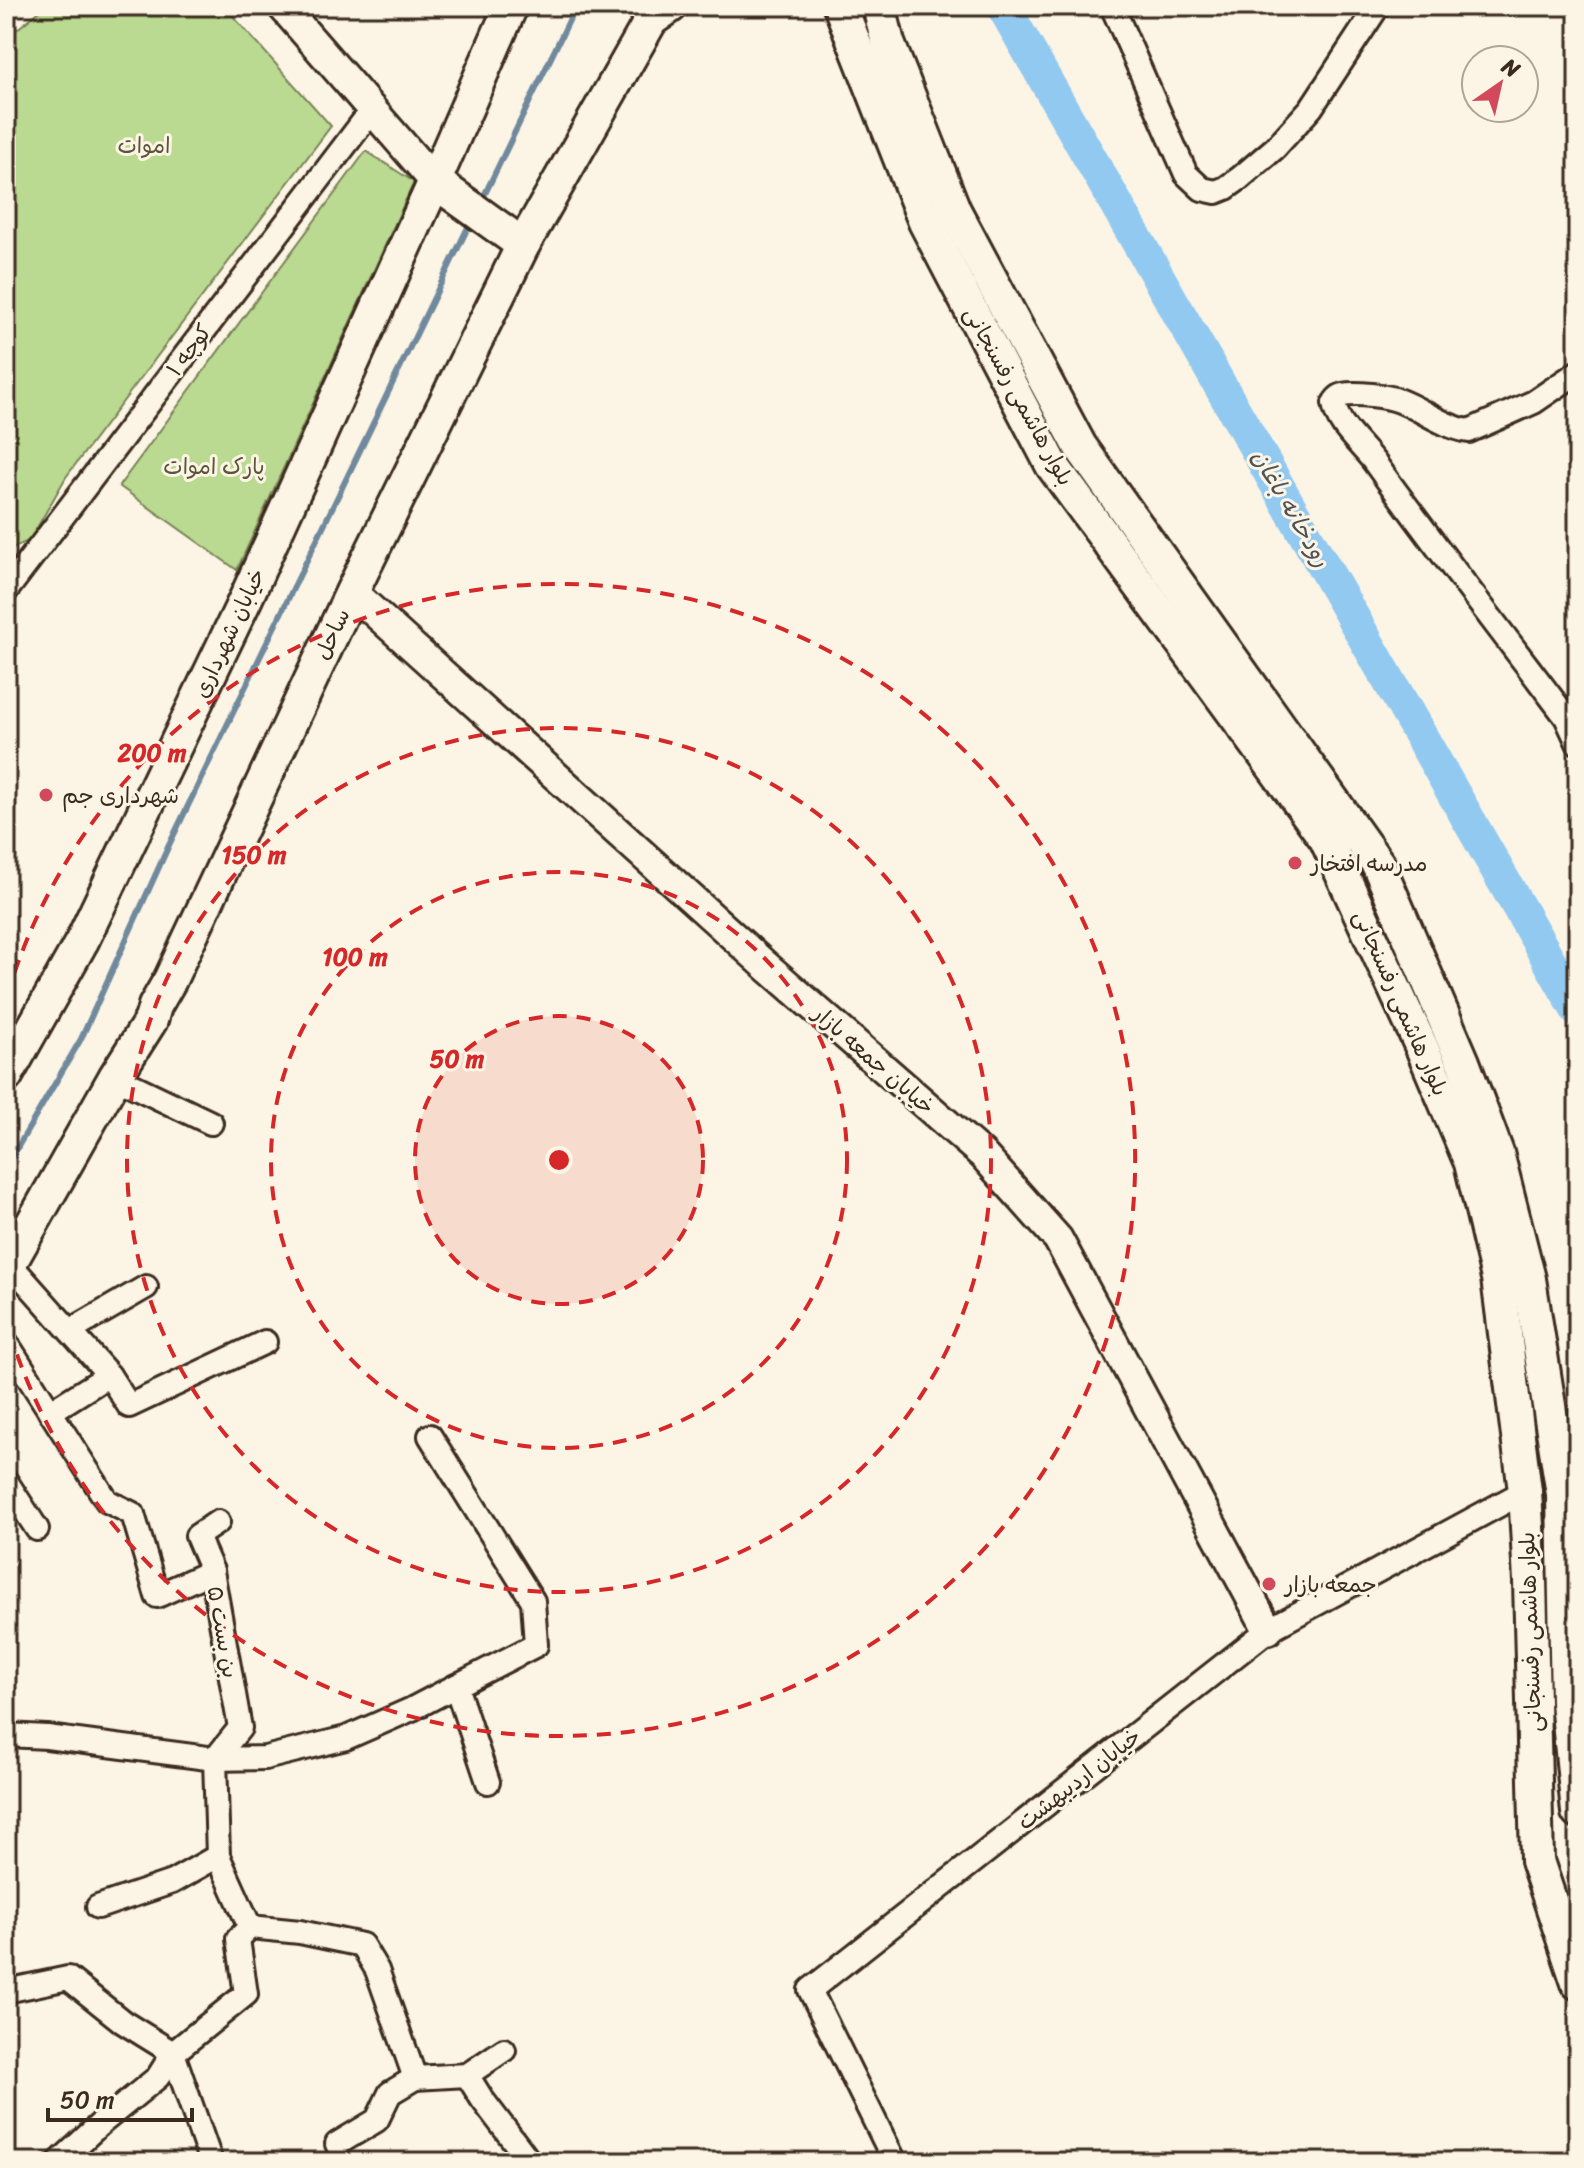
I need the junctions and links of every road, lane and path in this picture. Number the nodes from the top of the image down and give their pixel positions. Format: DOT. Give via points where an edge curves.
graph roads {
  1 [pos="282,6"];
  2 [pos="511,6"];
  3 [pos="671,6"];
  4 [pos="840,6"];
  5 [pos="879,6"];
  6 [pos="1112,6"];
  7 [pos="1378,6"];
  8 [pos="372,110"];
  9 [pos="434,181"];
  10 [pos="939,216"];
  11 [pos="523,245"];
  12 [pos="1578,372"];
  13 [pos="6,591"];
  14 [pos="352,592"];
  15 [pos="1578,743"];
  16 [pos="6,1076"];
  17 [pos="115,1077"];
  18 [pos="211,1123"];
  19 [pos="1484,1158"];
  20 [pos="8,1267"];
  21 [pos="146,1287"];
  22 [pos="70,1331"];
  23 [pos="6,1342"];
  24 [pos="265,1342"];
  25 [pos="109,1375"];
  26 [pos="50,1412"];
  27 [pos="430,1436"];
  28 [pos="6,1481"];
  29 [pos="1525,1491"];
  30 [pos="218,1522"];
  31 [pos="37,1529"];
  32 [pos="212,1571"];
  33 [pos="1268,1630"];
  34 [pos="456,1686"];
  35 [pos="6,1735"];
  36 [pos="215,1759"];
  37 [pos="488,1782"];
  38 [pos="1578,1812"];
  39 [pos="218,1856"];
  40 [pos="98,1907"];
  41 [pos="250,1927"];
  42 [pos="1578,1983"];
  43 [pos="6,1991"];
  44 [pos="504,2050"];
  45 [pos="173,2053"];
  46 [pos="467,2075"];
  47 [pos="415,2078"];
  48 [pos="337,2144"];
  49 [pos="59,2162"];
  50 [pos="211,2162"];
  51 [pos="530,2162"];
  52 [pos="895,2162"];
  1 -- 8 [label="street"];
  2 -- 9 [label="main road, خیابان شهرداری"];
  3 -- 11 [label="main road, ساحل" via="651,20"];
  4 -- 10 [label="main road, بلوار هاشمی رفسنجانی"];
  5 -- 10 [label="main road, بلوار هاشمی رفسنجانی"];
  6 -- 7 [label="street" via="1186,174 1202,189 1216,192 1275,148 1311,108"];
  8 -- 9 [label="street"];
  8 -- 13 [label="street, کوچه ۱"];
  9 -- 11 [label="main road"];
  9 -- 16 [label="main road, خیابان شهرداری" via="110,884"];
  10 -- 19 [label="main road, بلوار هاشمی رفسنجانی" via="1052,465 1326,839 1423,1050"];
  11 -- 14 [label="main road, ساحل"];
  12 -- 15 [label="street" via="1534,402 1469,431 1397,400 1344,395 1334,403 1345,427 1566,717"];
  14 -- 17 [label="main road, ساحل" via="151,1020"];
  14 -- 33 [label="street, خیابان جمعه بازار" via="983,1155 1058,1239"];
  17 -- 18 [label="street"];
  17 -- 20 [label="main road, ساحل"];
  19 -- 29 [label="main road, بلوار هاشمی رفسنجانی"];
  19 -- 38 [label="main road, بلوار هاشمی رفسنجانی" via="1529,1279 1563,1494 1567,1702"];
  20 -- 22 [label="street"];
  21 -- 22 [label="street"];
  22 -- 25 [label="street"];
  23 -- 26 [label="street, بن بست ۵"];
  24 -- 25 [label="street" via="129,1406"];
  25 -- 26 [label="street"];
  26 -- 32 [label="street, بن بست ۵" via="107,1501 133,1514 157,1596"];
  27 -- 34 [label="street" via="533,1601 536,1645"];
  28 -- 31 [label="street"];
  29 -- 33 [label="street, خیابان اردیبهشت"];
  29 -- 42 [label="main road, بلوار هاشمی رفسنجانی" via="1537,1861"];
  30 -- 32 [label="street" via="197,1536"];
  32 -- 36 [label="street, بن بست ۵" via="240,1728"];
  33 -- 52 [label="street, خیابان اردیبهشت" via="810,1990"];
  34 -- 36 [label="street" via="346,1738 265,1758"];
  34 -- 37 [label="street"];
  35 -- 36 [label="street"];
  36 -- 39 [label="street"];
  39 -- 40 [label="street" via="172,1882"];
  39 -- 41 [label="street"];
  41 -- 45 [label="street" via="238,1939 246,1994"];
  41 -- 47 [label="street" via="362,1945 377,1970"];
  43 -- 45 [label="street" via="68,1978"];
  44 -- 46 [label="street"];
  45 -- 49 [label="street" via="158,2077"];
  45 -- 50 [label="street"];
  46 -- 47 [label="street"];
  46 -- 51 [label="street"];
  47 -- 48 [label="street" via="390,2093 377,2120"];
}
